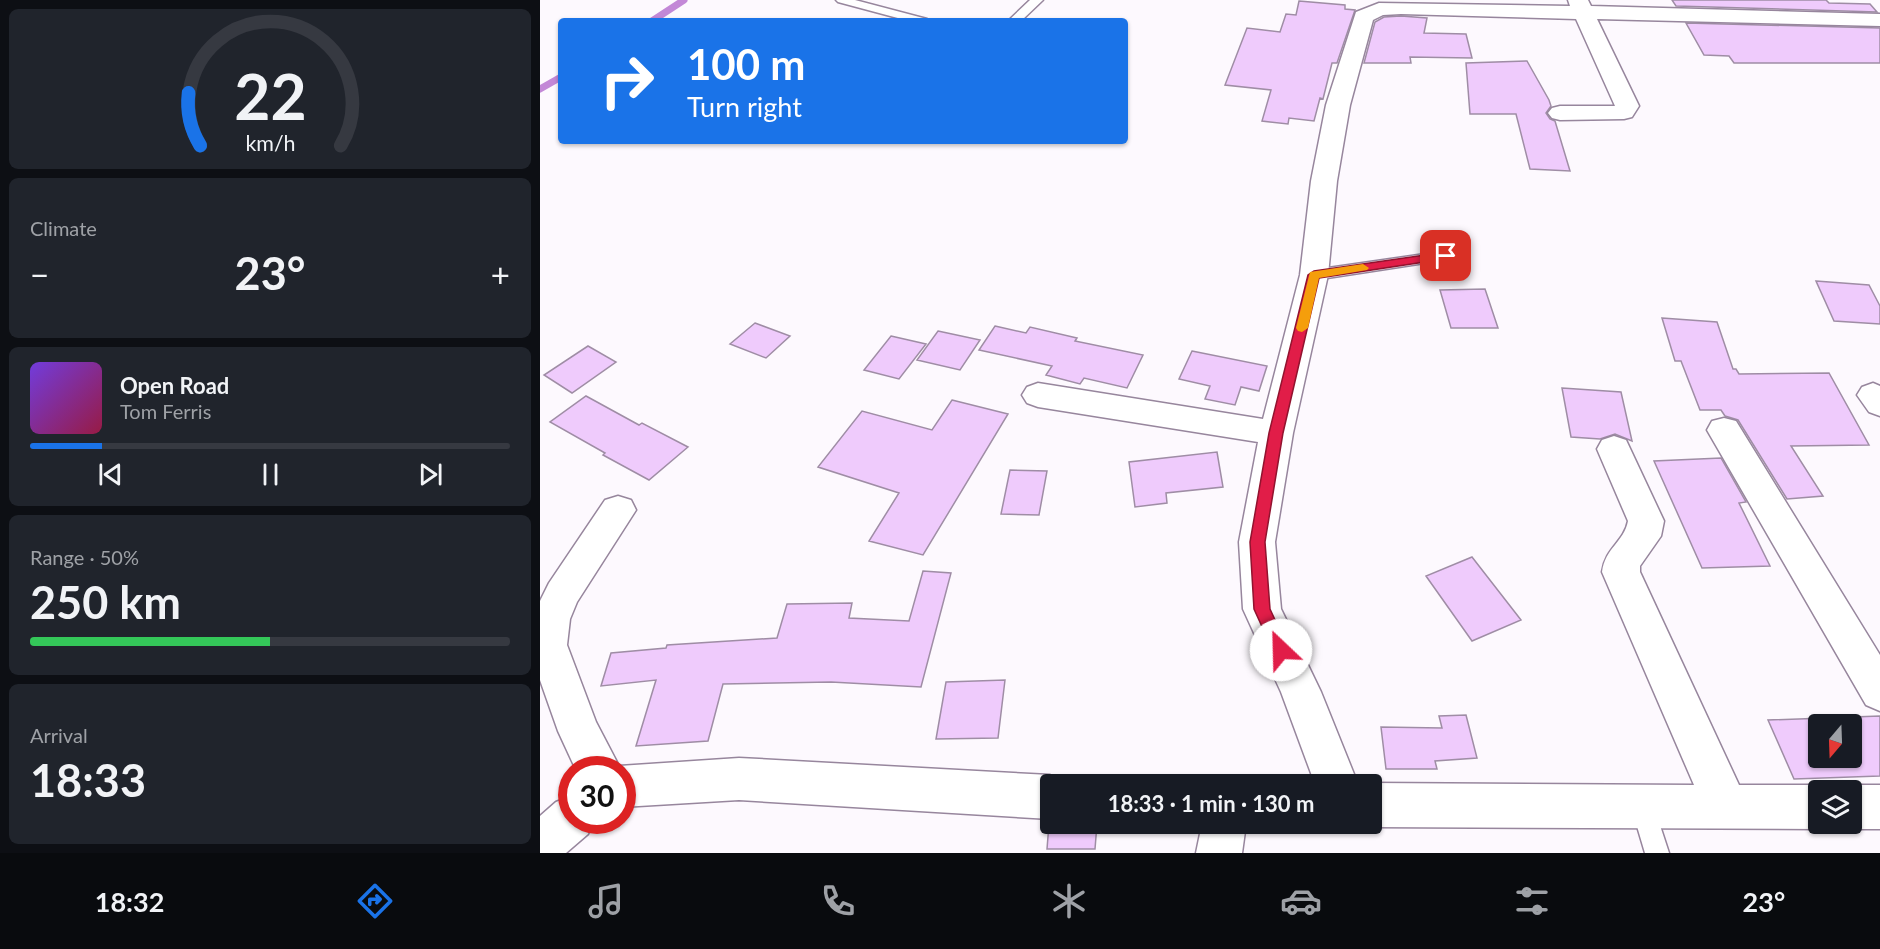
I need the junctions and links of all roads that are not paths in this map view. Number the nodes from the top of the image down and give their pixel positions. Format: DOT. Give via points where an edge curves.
graph roads {
  1 [pos="843,0"];
  2 [pos="1037,0"];
  3 [pos="1582,7"];
  4 [pos="912,18"];
  5 [pos="1017,18"];
  6 [pos="1880,20"];
  7 [pos="1560,113"];
  8 [pos="1446,256"];
  9 [pos="1314,275"];
  10 [pos="1038,395"];
  11 [pos="1724,430"];
  12 [pos="1276,433"];
  13 [pos="1614,449"];
  14 [pos="618,510"];
  15 [pos="1880,692"];
  16 [pos="592,756"];
  17 [pos="1332,774"];
  18 [pos="636,785"];
  19 [pos="1040,796"];
  20 [pos="1382,805"];
  21 [pos="1643,806"];
  22 [pos="1726,806"];
  23 [pos="1808,807"];
  24 [pos="1862,807"];
  25 [pos="1880,807"];
  26 [pos="558,831"];
  27 [pos="1222,834"];
  28 [pos="540,846"];
  29 [pos="1219,853"];
  30 [pos="1657,853"];
  1 -- 4 [label="lane"];
  2 -- 5 [label="lane"];
  3 -- 6 [label="street"];
  3 -- 7 [label="street" via="1627,106 1624,112 1615,113"];
  3 -- 9 [label="street" via="1401,8 1378,9 1363,16 1338,105 1324,181"];
  8 -- 9 [label="lane"];
  9 -- 12 [label="street"];
  10 -- 12 [label="street"];
  11 -- 15 [label="street"];
  12 -- 17 [label="street" via="1257,542 1262,609 1301,692"];
  13 -- 22 [label="street" via="1646,521 1643,536 1622,561 1621,572"];
  14 -- 16 [label="street" via="562,594 551,619 547,645"];
  18 -- 19 [label="street" via="739,778"];
  20 -- 21 [label="street"];
  21 -- 22 [label="street"];
  21 -- 30 [label="lane"];
  22 -- 23 [label="street"];
  24 -- 25 [label="street"];
  26 -- 28 [label="street"];
  27 -- 29 [label="street"];
}
